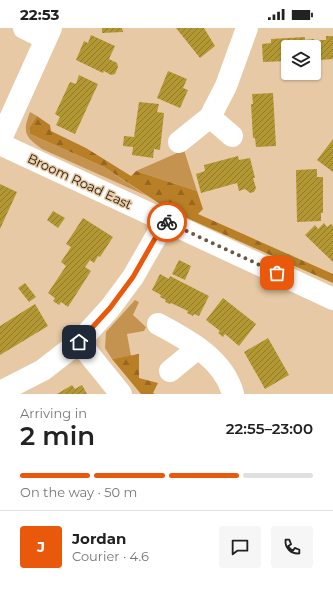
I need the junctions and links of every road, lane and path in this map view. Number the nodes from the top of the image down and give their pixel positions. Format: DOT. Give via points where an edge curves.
graph roads {
  1 [pos="24,28"];
  2 [pos="247,28"];
  3 [pos="48,33"];
  4 [pos="210,116"];
  5 [pos="232,136"];
  6 [pos="0,141"];
  7 [pos="179,142"];
  8 [pos="0,144"];
  9 [pos="165,221"];
  10 [pos="333,299"];
  11 [pos="158,324"];
  12 [pos="79,342"];
  13 [pos="198,348"];
  14 [pos="170,371"];
  15 [pos="0,392"];
  16 [pos="121,394"];
  17 [pos="233,394"];
  1 -- 3 [label="street"];
  2 -- 4 [label="street" via="226,86"];
  3 -- 6 [label="street"];
  4 -- 5 [label="street"];
  4 -- 7 [label="street"];
  8 -- 9 [label="street, Broom Road East"];
  9 -- 10 [label="street, Broom Road East"];
  9 -- 12 [label="street" via="133,277 110,308"];
  11 -- 13 [label="street"];
  12 -- 15 [label="street" via="43,370"];
  12 -- 16 [label="street"];
  13 -- 14 [label="street"];
  13 -- 17 [label="street" via="224,372"];
}
